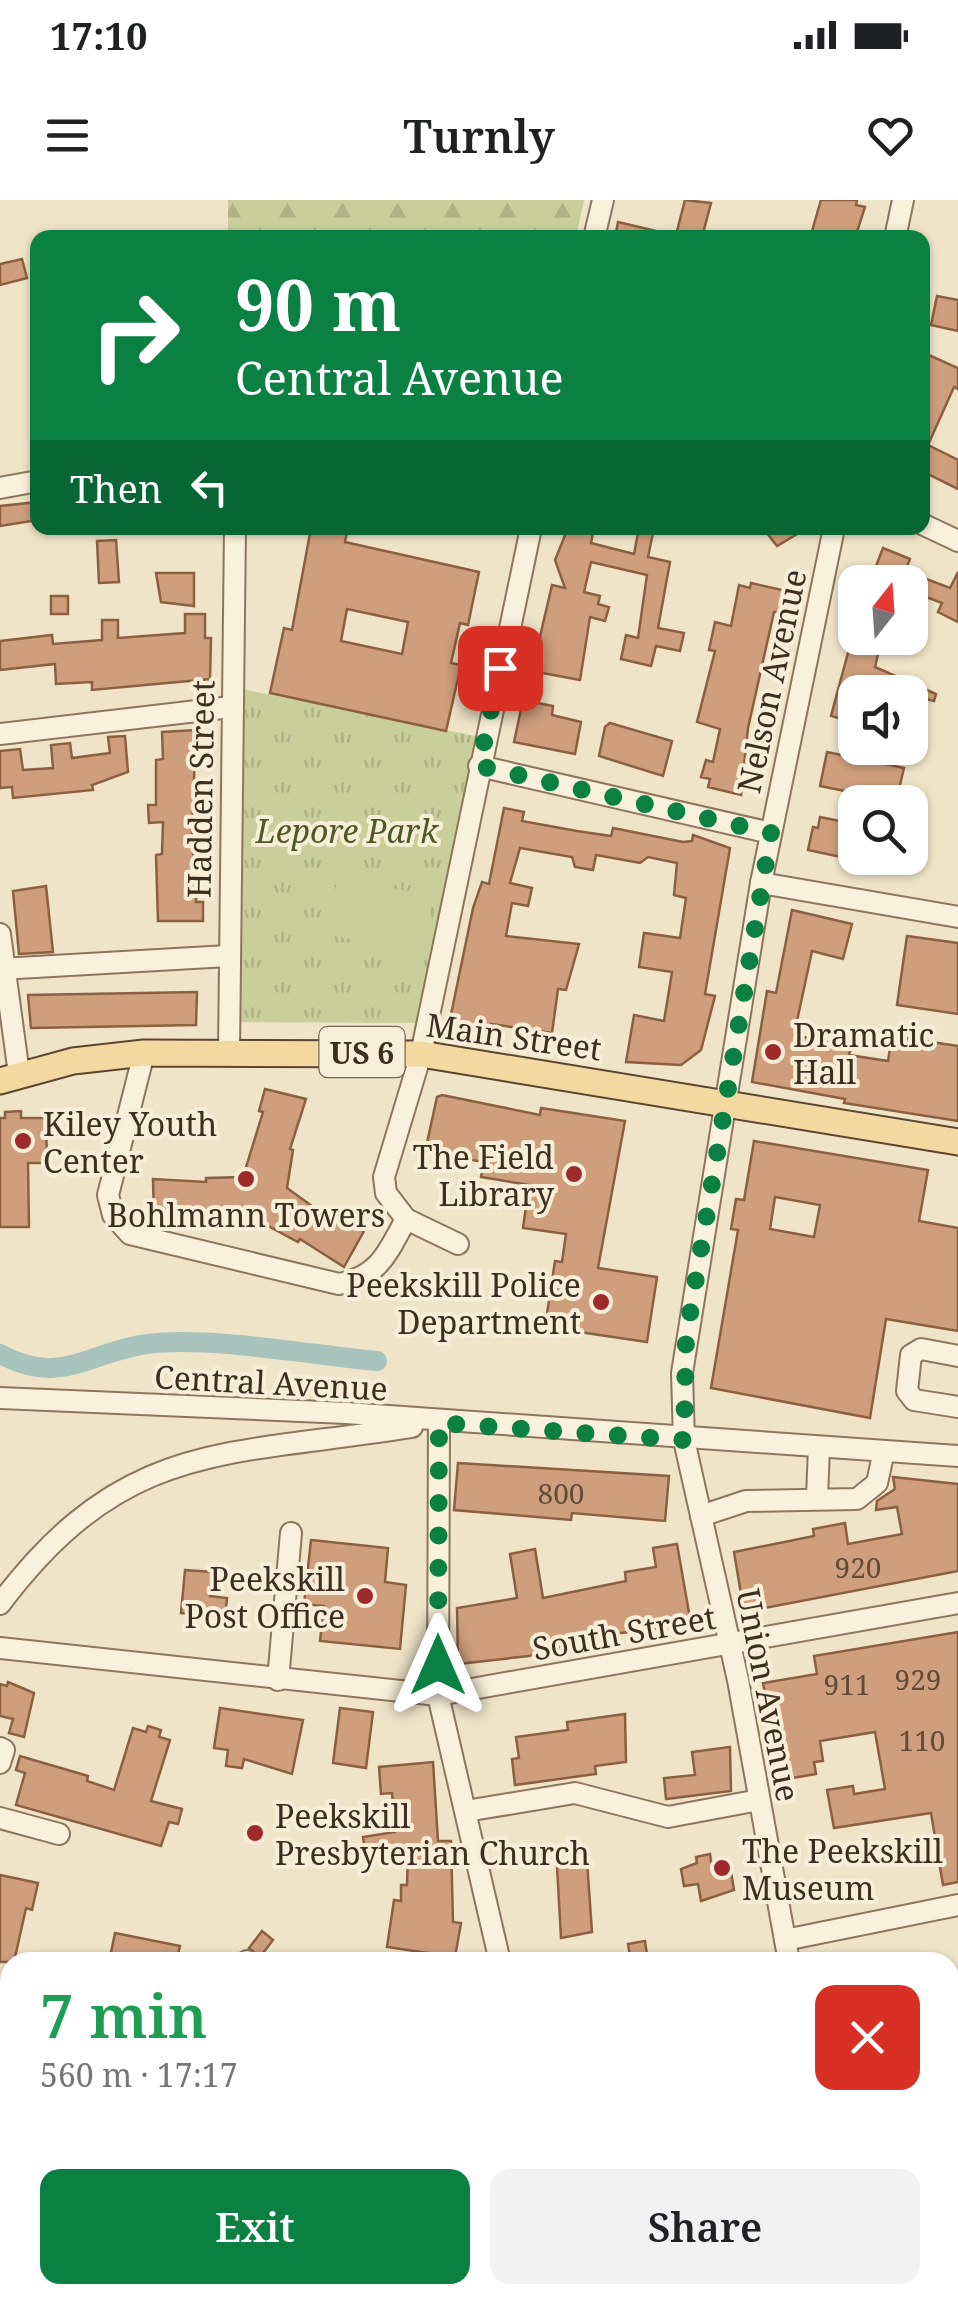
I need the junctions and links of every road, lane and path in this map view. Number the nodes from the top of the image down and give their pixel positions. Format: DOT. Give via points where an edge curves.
graph roads {
  1 [pos="603,200"];
  2 [pos="903,200"];
  3 [pos="596,230"];
  4 [pos="897,230"];
  5 [pos="30,482"];
  6 [pos="0,488"];
  7 [pos="930,528"];
  8 [pos="235,535"];
  9 [pos="529,535"];
  10 [pos="833,535"];
  11 [pos="958,541"];
  12 [pos="231,707"];
  13 [pos="0,734"];
  14 [pos="479,766"];
  15 [pos="771,833"];
  16 [pos="760,884"];
  17 [pos="958,917"];
  18 [pos="0,934"];
  19 [pos="228,956"];
  20 [pos="2,968"];
  21 [pos="229,1052"];
  22 [pos="144,1053"];
  23 [pos="422,1054"];
  24 [pos="10,1077"];
  25 [pos="724,1102"];
  26 [pos="958,1142"];
  27 [pos="406,1219"];
  28 [pos="458,1244"];
  29 [pos="958,1356"];
  30 [pos="0,1398"];
  31 [pos="958,1407"];
  32 [pos="439,1423"];
  33 [pos="684,1440"];
  34 [pos="819,1448"];
  35 [pos="884,1452"];
  36 [pos="958,1456"];
  37 [pos="816,1498"];
  38 [pos="701,1516"];
  39 [pos="291,1534"];
  40 [pos="958,1602"];
  41 [pos="0,1604"];
  42 [pos="730,1644"];
  43 [pos="0,1648"];
  44 [pos="278,1680"];
  45 [pos="438,1696"];
  46 [pos="0,1748"];
  47 [pos="0,1764"];
  48 [pos="760,1800"];
  49 [pos="466,1811"];
  50 [pos="0,1818"];
  51 [pos="59,1834"];
  52 [pos="958,1906"];
  53 [pos="785,1940"];
  54 [pos="498,1952"];
  55 [pos="787,1952"];
  1 -- 3 [label="street"];
  2 -- 4 [label="street"];
  5 -- 6 [label="street"];
  7 -- 11 [label="street"];
  8 -- 12 [label="street, Hadden Street"];
  9 -- 14 [label="street"];
  10 -- 15 [label="street, Nelson Avenue"];
  12 -- 13 [label="street"];
  12 -- 19 [label="street, Hadden Street"];
  14 -- 15 [label="street"];
  14 -- 23 [label="street"];
  15 -- 16 [label="street, Nelson Avenue"];
  16 -- 17 [label="street"];
  16 -- 25 [label="street, Nelson Avenue"];
  18 -- 20 [label="street"];
  19 -- 20 [label="street"];
  19 -- 21 [label="street, Hadden Street"];
  20 -- 24 [label="street"];
  21 -- 22 [label="main road, Main Street / US 6"];
  21 -- 23 [label="main road, Main Street / US 6"];
  22 -- 24 [label="main road, Main Street / US 6"];
  22 -- 27 [label="street" via="108,1195 113,1215 130,1234 339,1284 380,1266"];
  23 -- 25 [label="main road, Main Street / US 6"];
  23 -- 27 [label="street" via="384,1177 386,1193"];
  25 -- 26 [label="main road, Main Street / US 6"];
  25 -- 33 [label="street, Nelson Avenue" via="686,1338"];
  27 -- 28 [label="street"];
  29 -- 31 [label="street" via="921,1350 912,1355 907,1391 914,1400"];
  30 -- 32 [label="street, Central Avenue"];
  32 -- 33 [label="street, Central Avenue"];
  32 -- 41 [label="street" via="242,1448 155,1472 59,1534"];
  32 -- 45 [label="street"];
  33 -- 34 [label="street, Central Avenue"];
  33 -- 38 [label="street, Union Avenue"];
  34 -- 35 [label="street, Central Avenue"];
  34 -- 37 [label="street"];
  35 -- 36 [label="street, Central Avenue"];
  35 -- 37 [label="street" via="878,1483 857,1498"];
  37 -- 38 [label="street" via="746,1501"];
  38 -- 42 [label="street, Union Avenue"];
  39 -- 44 [label="street"];
  40 -- 42 [label="street, South Street"];
  42 -- 45 [label="street, South Street"];
  42 -- 48 [label="street, Union Avenue"];
  43 -- 44 [label="street, South Street"];
  44 -- 45 [label="street, South Street"];
  45 -- 49 [label="street"];
  46 -- 47 [label="street"];
  48 -- 49 [label="street" via="668,1817 575,1793"];
  48 -- 53 [label="street, Union Avenue"];
  49 -- 54 [label="street"];
  50 -- 51 [label="street"];
  52 -- 53 [label="street"];
  53 -- 55 [label="street, Union Avenue"];
}
